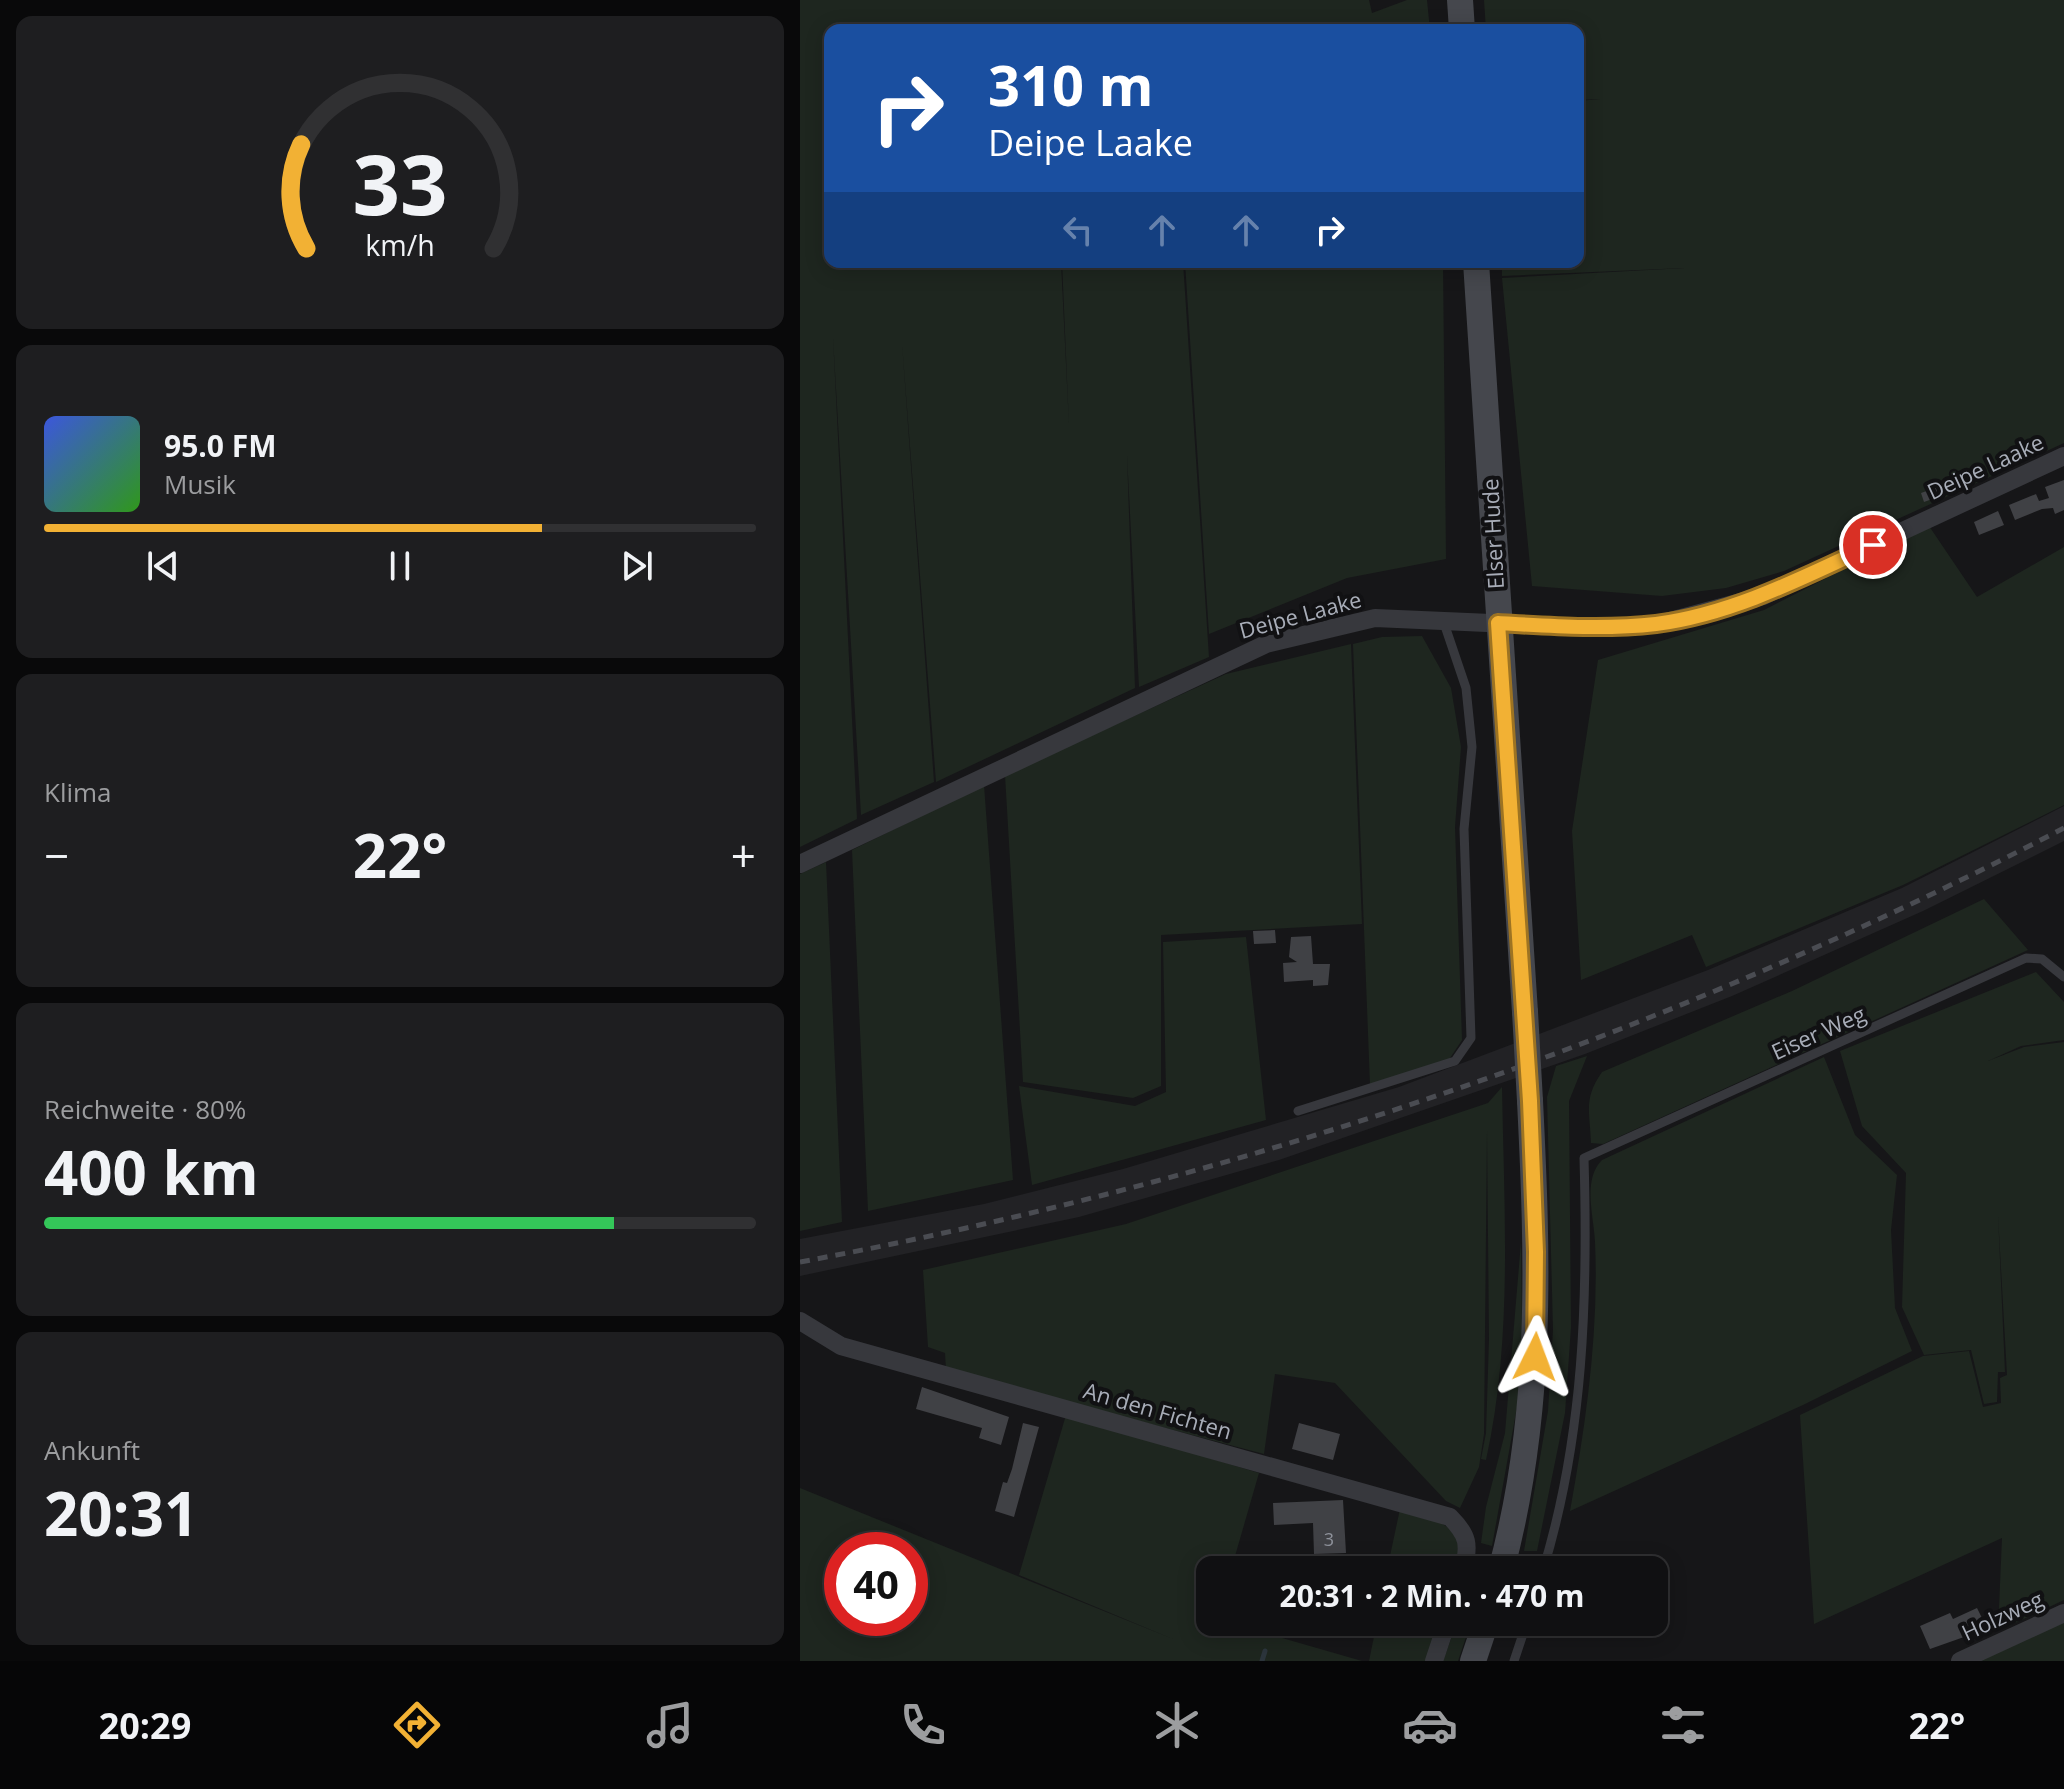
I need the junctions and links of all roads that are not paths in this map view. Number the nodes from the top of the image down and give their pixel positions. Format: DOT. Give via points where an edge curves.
graph roads {
  1 [pos="1460,0"];
  2 [pos="1462,24"];
  3 [pos="1476,268"];
  4 [pos="2064,456"];
  5 [pos="1444,623"];
  6 [pos="1498,623"];
  7 [pos="800,864"];
  8 [pos="2064,977"];
  9 [pos="1298,1111"];
  10 [pos="800,1321"];
  11 [pos="1467,1556"];
  12 [pos="1504,1556"];
  13 [pos="1547,1556"];
  14 [pos="2064,1613"];
  15 [pos="1442,1636"];
  16 [pos="1481,1636"];
  17 [pos="1522,1636"];
  18 [pos="1434,1661"];
  19 [pos="1473,1661"];
  20 [pos="1514,1661"];
  21 [pos="1960,1661"];
  1 -- 2 [label="street"];
  3 -- 6 [label="street, Elser Hude"];
  4 -- 6 [label="street, Deipe Laake" via="1763,596 1659,624 1603,628"];
  5 -- 6 [label="street, Deipe Laake"];
  5 -- 7 [label="street, Deipe Laake" via="1375,618 1266,644"];
  5 -- 9 [label="lane" via="1466,688 1472,747 1464,829 1471,1038 1455,1061"];
  6 -- 12 [label="street, Elser Hude, bridge" via="1530,1101 1537,1332 1520,1488"];
  8 -- 13 [label="lane, Eiser Weg" via="2042,959 2026,958 1584,1158 1583,1335 1564,1495"];
  10 -- 11 [label="street, An den Fichten" via="841,1346 1450,1517 1466,1532"];
  14 -- 21 [label="street, Holzweg"];
  15 -- 18 [label="street"];
  16 -- 19 [label="street"];
  17 -- 20 [label="lane"];
}
